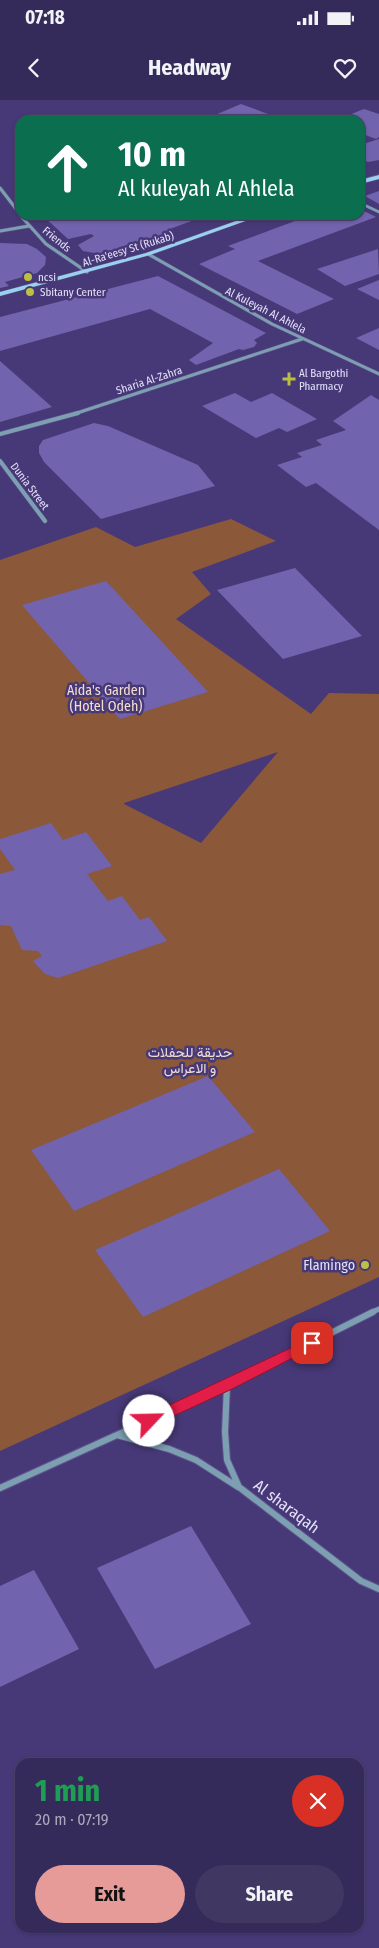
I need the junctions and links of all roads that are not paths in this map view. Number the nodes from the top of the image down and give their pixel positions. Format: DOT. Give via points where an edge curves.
graph roads {
  1 [pos="379,177"];
  2 [pos="365,181"];
  3 [pos="0,188"];
  4 [pos="365,205"];
  5 [pos="15,208"];
  6 [pos="379,212"];
  7 [pos="24,220"];
  8 [pos="245,220"];
  9 [pos="29,226"];
  10 [pos="0,231"];
  11 [pos="148,254"];
  12 [pos="87,272"];
  13 [pos="0,294"];
  14 [pos="302,339"];
  15 [pos="379,374"];
  16 [pos="0,434"];
  17 [pos="0,461"];
  18 [pos="46,521"];
  19 [pos="379,1309"];
  20 [pos="228,1385"];
  21 [pos="117,1436"];
  22 [pos="239,1487"];
  23 [pos="0,1488"];
  24 [pos="379,1589"];
  1 -- 2 [label="main road"];
  3 -- 5 [label="street, Friends"];
  4 -- 6 [label="lane"];
  7 -- 9 [label="street, Friends"];
  8 -- 11 [label="main road, Al-Ra'eesy St (Rukab)"];
  9 -- 10 [label="street"];
  9 -- 12 [label="street, Friends" via="46,244"];
  11 -- 12 [label="main road, Al-Ra'eesy St (Rukab)"];
  11 -- 14 [label="street, Al Kuleyah Al Ahlela" via="222,298"];
  12 -- 13 [label="main road, Al-Ra'eesy St (Rukab)"];
  14 -- 15 [label="street, Al Kuleyah Al Ahlela"];
  14 -- 16 [label="street, Sharia Al-Zahra" via="86,411"];
  17 -- 18 [label="street, Dunia Street"];
  19 -- 20 [label="street"];
  20 -- 21 [label="street"];
  20 -- 22 [label="street, Al sharaqah" via="227,1460"];
  21 -- 22 [label="street" via="169,1449 196,1460"];
  21 -- 23 [label="street"];
  22 -- 24 [label="street, Al sharaqah" via="361,1581"];
}
